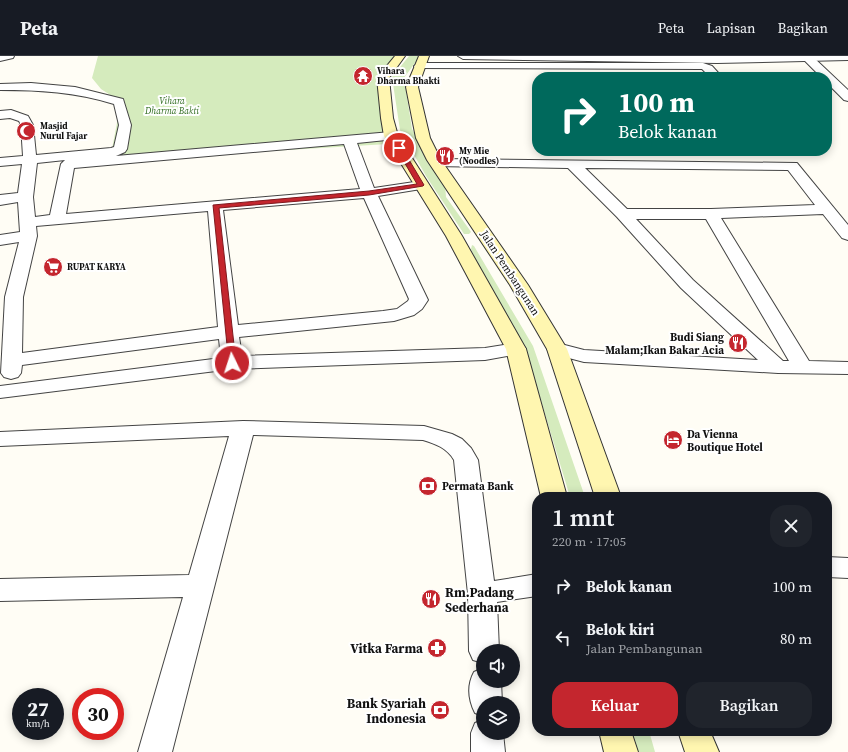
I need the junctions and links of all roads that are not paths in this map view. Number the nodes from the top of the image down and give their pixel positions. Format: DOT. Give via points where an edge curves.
graph roads {
  1 [pos="9,56"];
  2 [pos="400,56"];
  3 [pos="463,56"];
  4 [pos="848,57"];
  5 [pos="0,58"];
  6 [pos="769,58"];
  7 [pos="808,59"];
  8 [pos="422,61"];
  9 [pos="623,66"];
  10 [pos="539,72"];
  11 [pos="626,72"];
  12 [pos="710,72"];
  13 [pos="822,72"];
  14 [pos="832,82"];
  15 [pos="0,87"];
  16 [pos="848,97"];
  17 [pos="0,115"];
  18 [pos="391,136"];
  19 [pos="350,141"];
  20 [pos="636,156"];
  21 [pos="709,156"];
  22 [pos="784,156"];
  23 [pos="567,158"];
  24 [pos="30,160"];
  25 [pos="435,160"];
  26 [pos="0,162"];
  27 [pos="421,185"];
  28 [pos="369,193"];
  29 [pos="25,197"];
  30 [pos="0,200"];
  31 [pos="215,207"];
  32 [pos="826,209"];
  33 [pos="623,214"];
  34 [pos="711,214"];
  35 [pos="56,220"];
  36 [pos="483,231"];
  37 [pos="18,234"];
  38 [pos="848,235"];
  39 [pos="454,236"];
  40 [pos="0,298"];
  41 [pos="229,332"];
  42 [pos="516,349"];
  43 [pos="557,349"];
  44 [pos="12,360"];
  45 [pos="232,363"];
  46 [pos="802,366"];
  47 [pos="778,367"];
  48 [pos="848,368"];
  49 [pos="5,391"];
  50 [pos="243,428"];
  51 [pos="0,439"];
  52 [pos="553,492"];
  53 [pos="606,492"];
  54 [pos="832,567"];
  55 [pos="848,568"];
  56 [pos="200,586"];
  57 [pos="532,586"];
  58 [pos="0,590"];
  59 [pos="482,594"];
  60 [pos="484,644"];
  61 [pos="616,736"];
  62 [pos="696,736"];
  63 [pos="487,740"];
  64 [pos="154,752"];
  65 [pos="488,752"];
  66 [pos="621,752"];
  67 [pos="702,752"];
  1 -- 5 [label="street"];
  2 -- 18 [label="main road" via="383,78"];
  3 -- 6 [label="street" via="717,60"];
  4 -- 7 [label="street"];
  6 -- 7 [label="street"];
  7 -- 13 [label="street"];
  8 -- 10 [label="street"];
  8 -- 25 [label="main road, Jalan Pembangunan" via="412,87 423,138"];
  9 -- 10 [label="street"];
  9 -- 11 [label="street"];
  9 -- 12 [label="street" via="705,67"];
  14 -- 16 [label="street"];
  15 -- 24 [label="street" via="61,87 119,102 125,126 120,149 110,153"];
  17 -- 24 [label="street" via="11,114 24,119 27,125"];
  18 -- 19 [label="street"];
  18 -- 27 [label="main road"];
  19 -- 28 [label="street"];
  19 -- 35 [label="street" via="68,164"];
  20 -- 23 [label="street"];
  21 -- 22 [label="street" via="786,158"];
  23 -- 25 [label="street"];
  23 -- 32 [label="street" via="792,166"];
  23 -- 33 [label="street"];
  24 -- 26 [label="street"];
  24 -- 29 [label="street"];
  25 -- 36 [label="main road, Jalan Pembangunan"];
  27 -- 28 [label="street"];
  27 -- 39 [label="main road"];
  28 -- 31 [label="street"];
  28 -- 41 [label="street" via="420,300 412,308 403,314 382,317"];
  29 -- 30 [label="street"];
  29 -- 37 [label="street"];
  31 -- 35 [label="street"];
  31 -- 41 [label="street"];
  32 -- 34 [label="street"];
  32 -- 38 [label="street"];
  33 -- 34 [label="street"];
  33 -- 47 [label="street" via="687,284"];
  34 -- 46 [label="street"];
  35 -- 37 [label="street"];
  36 -- 39 [label="main road"];
  36 -- 43 [label="main road, Jalan Pembangunan"];
  37 -- 40 [label="street" via="11,289 7,295"];
  37 -- 44 [label="street"];
  39 -- 42 [label="main road"];
  41 -- 44 [label="street"];
  41 -- 45 [label="street"];
  42 -- 45 [label="street" via="484,354"];
  42 -- 52 [label="main road"];
  43 -- 47 [label="street" via="584,356"];
  43 -- 53 [label="main road, Jalan Pembangunan"];
  44 -- 49 [label="street"];
  45 -- 49 [label="street"];
  46 -- 47 [label="street"];
  46 -- 48 [label="street"];
  50 -- 51 [label="street"];
  50 -- 56 [label="street"];
  50 -- 59 [label="street" via="424,433 446,439 460,449 466,460"];
  54 -- 55 [label="street"];
  56 -- 58 [label="street"];
  56 -- 64 [label="street"];
  57 -- 59 [label="street"];
  59 -- 60 [label="street"];
  61 -- 66 [label="main road"];
  62 -- 67 [label="main road"];
  63 -- 65 [label="street"];
}
